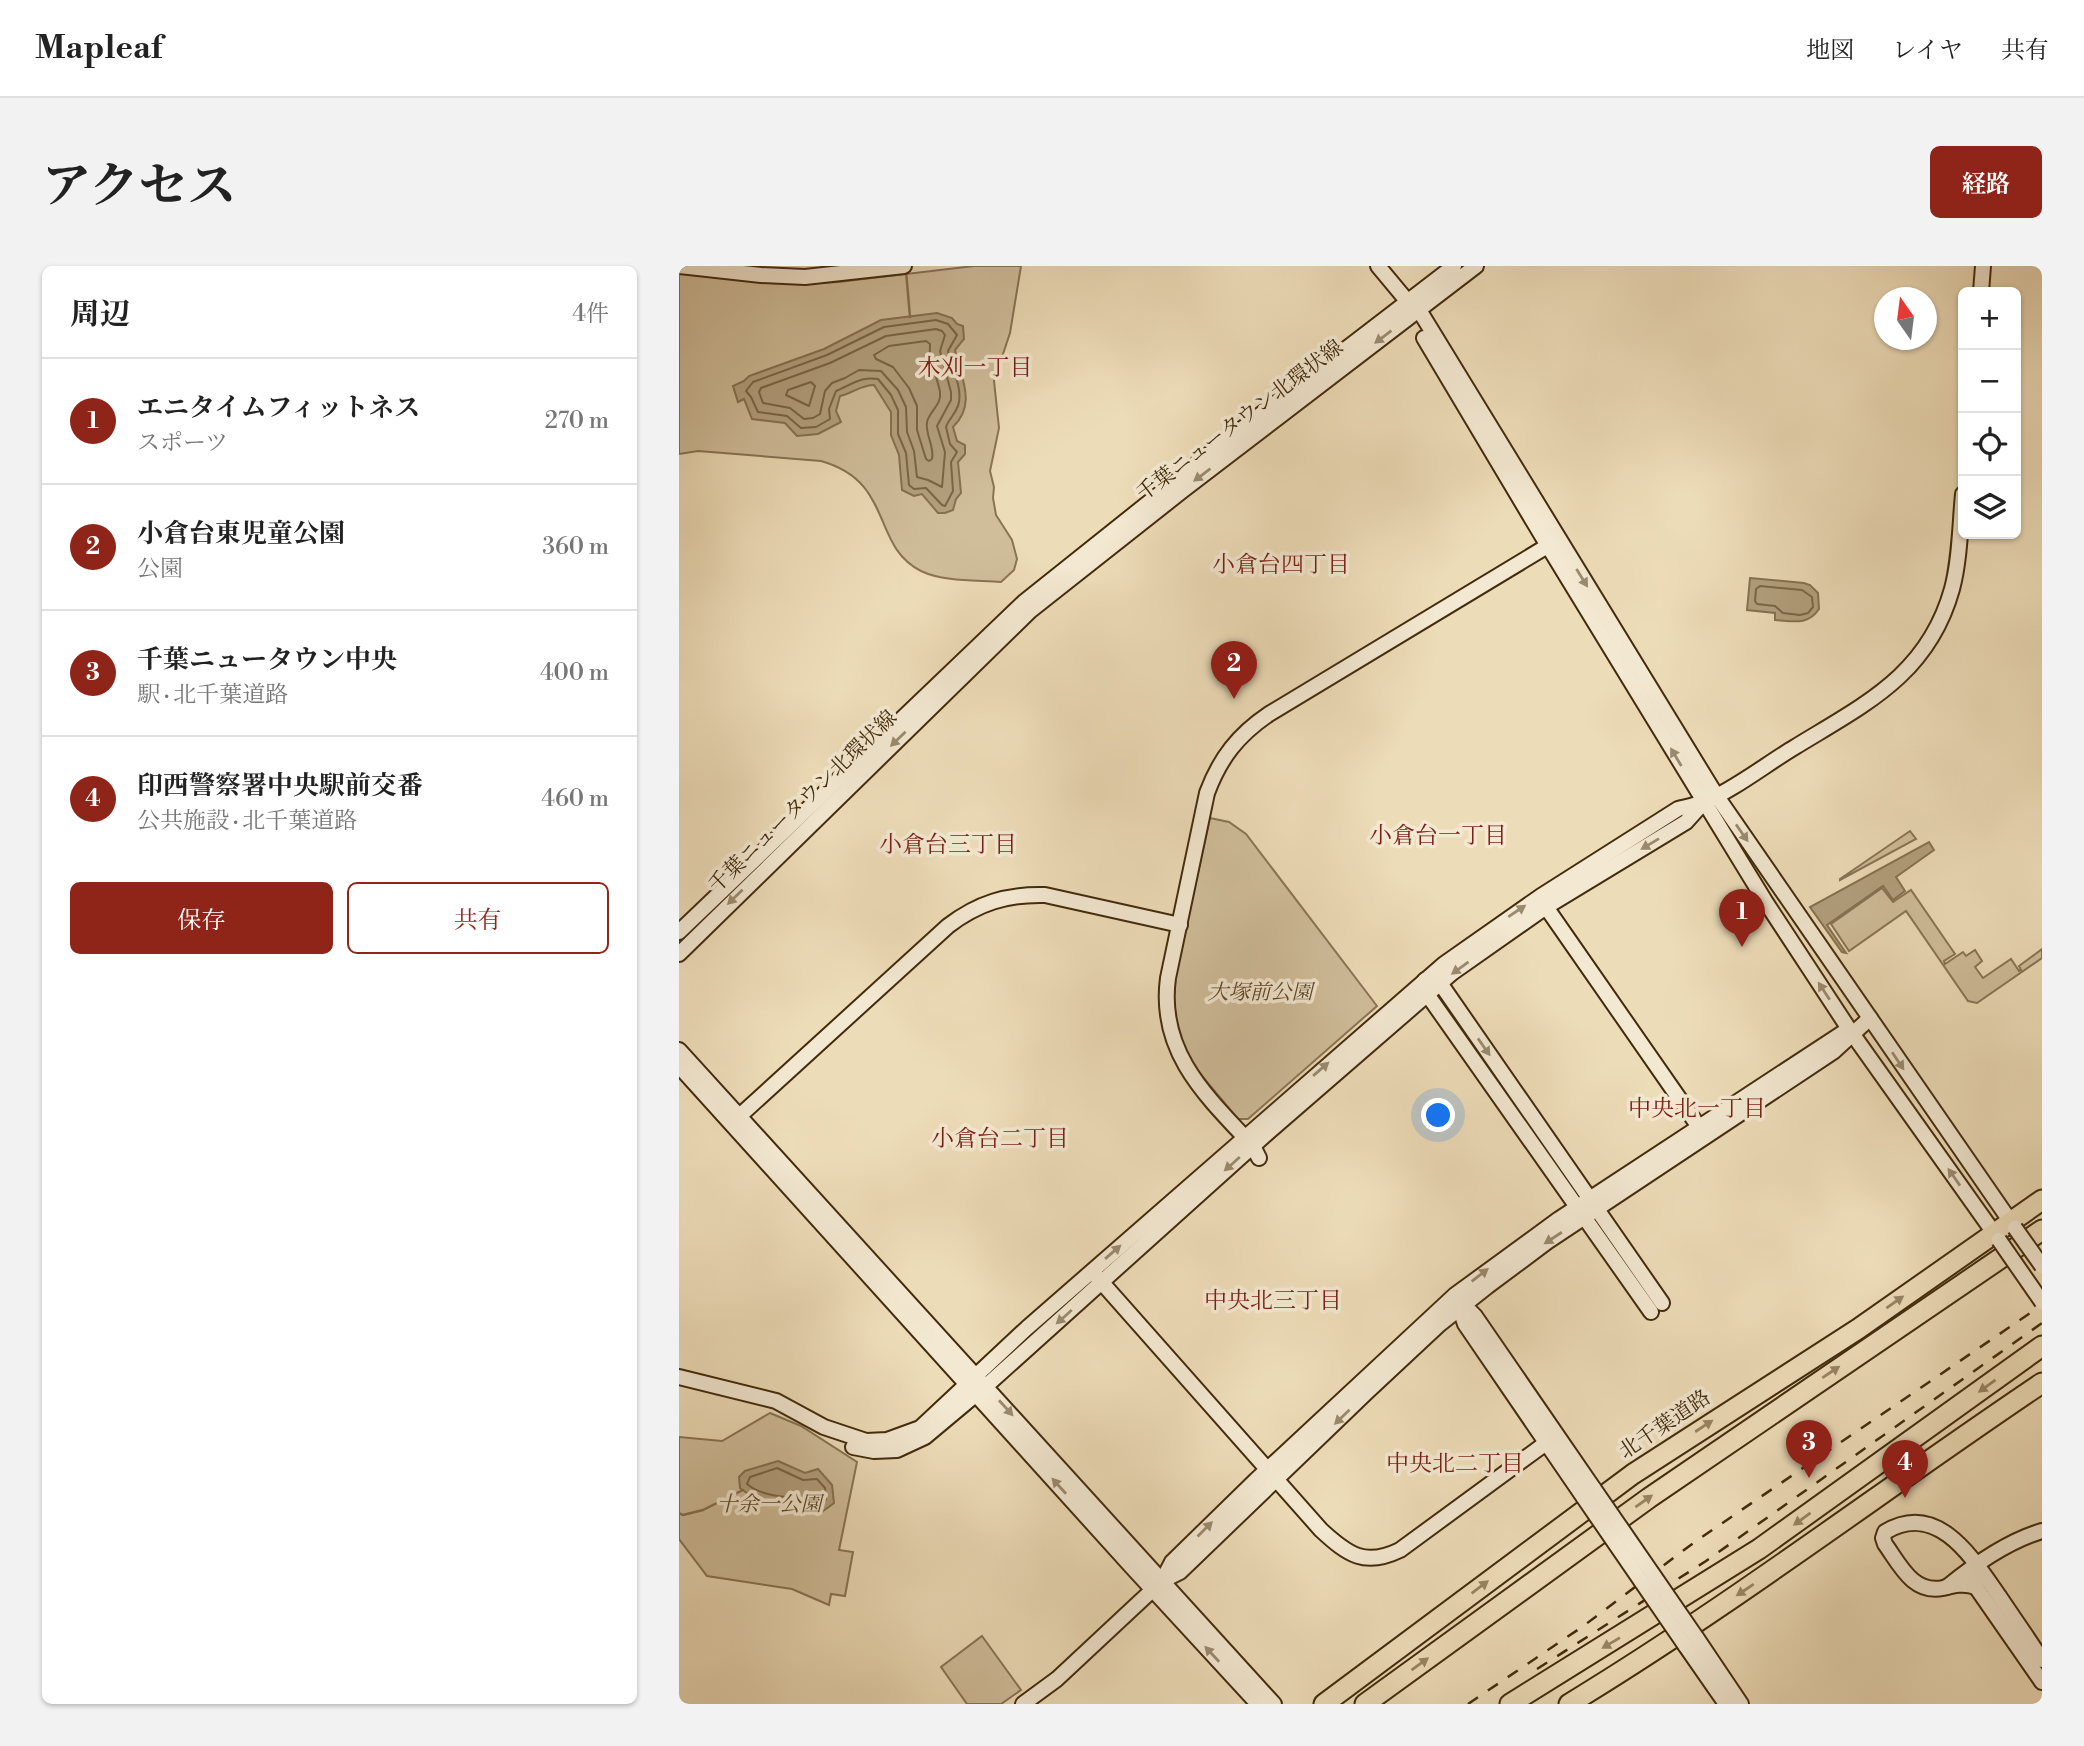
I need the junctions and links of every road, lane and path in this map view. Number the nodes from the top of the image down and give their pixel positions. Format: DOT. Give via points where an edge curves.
graph roads {
  1 [pos="679,266"];
  2 [pos="901,266"];
  3 [pos="1378,266"];
  4 [pos="1454,266"];
  5 [pos="1476,266"];
  6 [pos="1983,266"];
  7 [pos="1981,287"];
  8 [pos="1413,309"];
  9 [pos="1959,539"];
  10 [pos="1553,543"];
  11 [pos="1014,618"];
  12 [pos="1710,799"];
  13 [pos="1546,907"];
  14 [pos="1179,925"];
  15 [pos="679,932"];
  16 [pos="679,954"];
  17 [pos="1440,983"];
  18 [pos="1426,987"];
  19 [pos="1870,1018"];
  20 [pos="1851,1031"];
  21 [pos="679,1050"];
  22 [pos="679,1066"];
  23 [pos="735,1120"];
  24 [pos="1699,1127"];
  25 [pos="1255,1148"];
  26 [pos="2042,1200"];
  27 [pos="1587,1208"];
  28 [pos="2013,1225"];
  29 [pos="2042,1230"];
  30 [pos="1996,1236"];
  31 [pos="2042,1266"];
  32 [pos="1091,1271"];
  33 [pos="1102,1283"];
  34 [pos="1460,1303"];
  35 [pos="2042,1303"];
  36 [pos="1657,1308"];
  37 [pos="2042,1346"];
  38 [pos="679,1377"];
  39 [pos="2042,1383"];
  40 [pos="977,1385"];
  41 [pos="1546,1443"];
  42 [pos="1272,1474"];
  43 [pos="1589,1494"];
  44 [pos="2042,1531"];
  45 [pos="1977,1565"];
  46 [pos="1157,1585"];
  47 [pos="1947,1587"];
  48 [pos="1976,1587"];
  49 [pos="1690,1641"];
  50 [pos="2042,1660"];
  51 [pos="2042,1682"];
  52 [pos="1023,1704"];
  53 [pos="1258,1704"];
  54 [pos="1274,1704"];
  55 [pos="1324,1704"];
  56 [pos="1365,1704"];
  57 [pos="1510,1704"];
  58 [pos="1569,1704"];
  59 [pos="1726,1704"];
  60 [pos="1741,1704"];
  1 -- 2 [label="street" via="805,277"];
  3 -- 8 [label="street"];
  4 -- 8 [label="street, 千葉ニュータウン北環状線"];
  5 -- 8 [label="street, 千葉ニュータウン北環状線"];
  6 -- 7 [label="street"];
  8 -- 10 [label="street"];
  8 -- 11 [label="street, 千葉ニュータウン北環状線"];
  9 -- 12 [label="street" via="1952,590 1937,627 1915,662 1875,698"];
  10 -- 12 [label="street"];
  10 -- 14 [label="street" via="1269,714 1234,743 1207,793"];
  11 -- 15 [label="street, 千葉ニュータウン北環状線"];
  11 -- 16 [label="street, 千葉ニュータウン北環状線, one-way"];
  12 -- 13 [label="street, one-way" via="1686,822"];
  18 -- 12 [label="street, one-way" via="1491,929 1678,809"];
  12 -- 19 [label="street, one-way"];
  20 -- 12 [label="street, one-way" via="1765,901"];
  13 -- 17 [label="street, one-way"];
  13 -- 24 [label="street"];
  14 -- 23 [label="street" via="1045,895 985,903 948,926"];
  14 -- 25 [label="street" via="1166,990 1172,1039 1194,1080"];
  17 -- 18 [label="street"];
  17 -- 27 [label="street, one-way"];
  18 -- 25 [label="street"];
  18 -- 27 [label="street"];
  19 -- 20 [label="street"];
  19 -- 28 [label="street, one-way"];
  20 -- 24 [label="street"];
  20 -- 27 [label="street" via="1833,1052"];
  30 -- 20 [label="street, one-way"];
  21 -- 23 [label="street"];
  22 -- 23 [label="street"];
  23 -- 40 [label="street"];
  24 -- 27 [label="street"];
  32 -- 25 [label="street, one-way"];
  25 -- 33 [label="street, one-way"];
  26 -- 28 [label="highway, 北千葉道路"];
  27 -- 34 [label="street"];
  27 -- 36 [label="street"];
  28 -- 30 [label="highway, 北千葉道路"];
  28 -- 31 [label="street, bridge"];
  56 -- 29 [label="highway, one-way" via="1639,1505"];
  30 -- 35 [label="street, bridge"];
  55 -- 30 [label="highway, 北千葉道路, one-way" via="1633,1474"];
  32 -- 33 [label="street"];
  32 -- 40 [label="street"];
  33 -- 40 [label="street, one-way"];
  33 -- 42 [label="street"];
  34 -- 41 [label="street" via="1465,1324"];
  34 -- 42 [label="street"];
  34 -- 43 [label="street" via="1475,1316"];
  37 -- 57 [label="highway, one-way" via="1759,1549"];
  38 -- 40 [label="street" via="776,1401 849,1446 874,1451 897,1450 925,1437"];
  39 -- 58 [label="highway, one-way" via="1712,1612"];
  40 -- 46 [label="street"];
  41 -- 42 [label="street" via="1400,1550 1374,1559 1350,1554 1337,1545"];
  41 -- 43 [label="street"];
  42 -- 46 [label="street" via="1172,1562"];
  43 -- 49 [label="street, bridge"];
  44 -- 45 [label="street" via="2015,1541"];
  45 -- 47 [label="street"];
  45 -- 47 [label="street" via="1953,1538 1933,1527 1905,1523 1885,1532 1885,1544 1910,1579 1926,1588"];
  45 -- 48 [label="street"];
  45 -- 50 [label="street"];
  46 -- 52 [label="street" via="1057,1679"];
  53 -- 46 [label="street, one-way"];
  46 -- 54 [label="street"];
  47 -- 48 [label="street"];
  48 -- 51 [label="street"];
  49 -- 59 [label="street"];
  49 -- 60 [label="street"];
}
